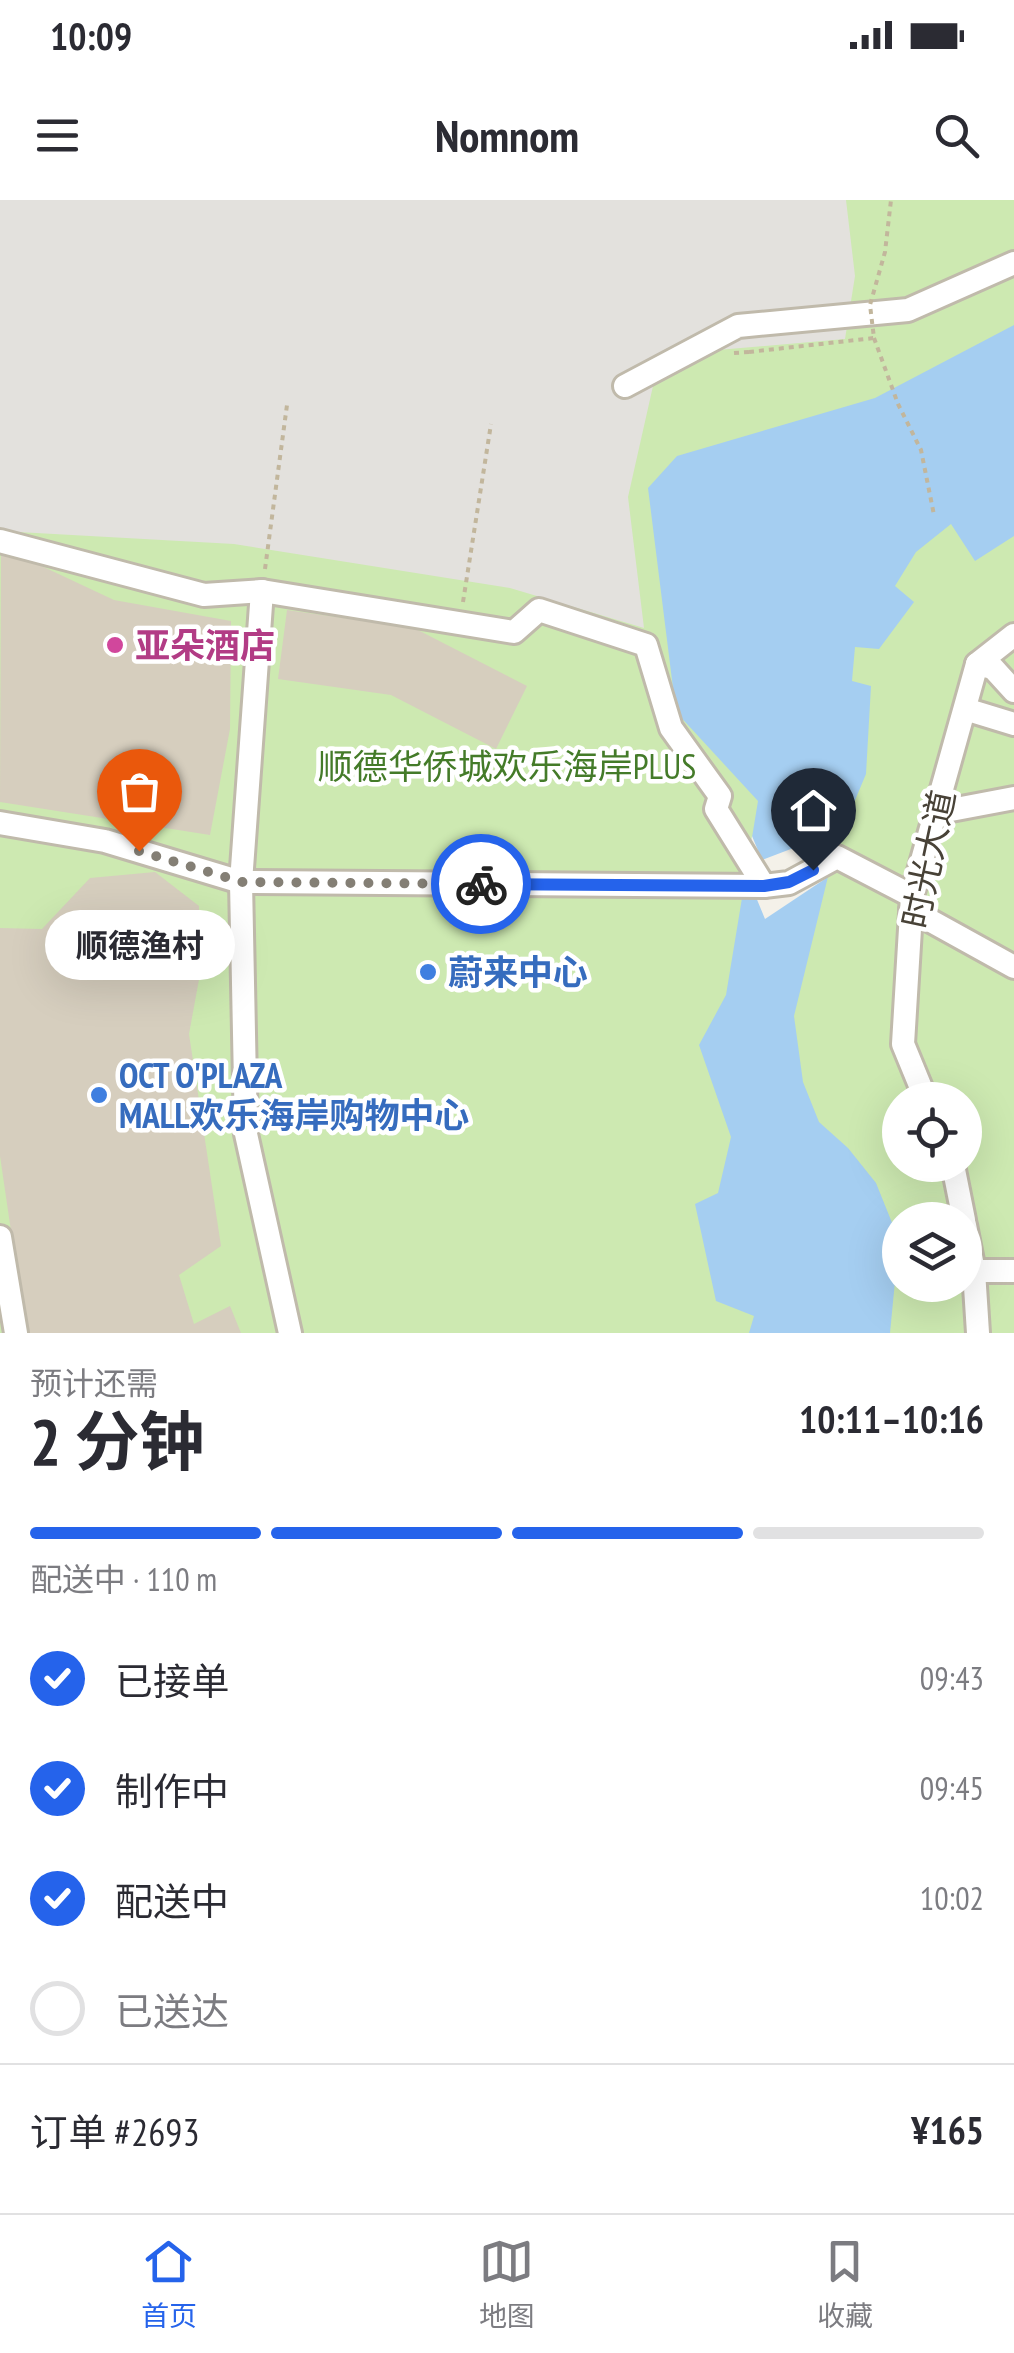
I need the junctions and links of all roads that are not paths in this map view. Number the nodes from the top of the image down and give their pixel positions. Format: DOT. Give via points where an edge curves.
graph roads {
  1 [pos="1014,263"];
  2 [pos="625,386"];
  3 [pos="0,540"];
  4 [pos="262,592"];
  5 [pos="1014,635"];
  6 [pos="977,664"];
  7 [pos="1014,691"];
  8 [pos="964,709"];
  9 [pos="1014,724"];
  10 [pos="1014,798"];
  11 [pos="936,813"];
  12 [pos="0,823"];
  13 [pos="242,882"];
  14 [pos="764,886"];
  15 [pos="912,903"];
  16 [pos="1014,967"];
  17 [pos="918,1082"];
  18 [pos="0,1237"];
  19 [pos="982,1272"];
  20 [pos="1014,1272"];
  21 [pos="976,1302"];
  22 [pos="16,1333"];
  23 [pos="290,1333"];
  24 [pos="978,1333"];
  1 -- 2 [label="street" via="908,310 738,326"];
  3 -- 4 [label="street" via="204,595"];
  4 -- 13 [label="street"];
  4 -- 14 [label="street" via="514,632 539,610 646,645 671,728 720,796 716,809"];
  5 -- 6 [label="street"];
  6 -- 7 [label="street" via="993,668"];
  6 -- 8 [label="street, 时光大道"];
  8 -- 9 [label="street"];
  8 -- 11 [label="street, 时光大道"];
  10 -- 11 [label="street"];
  11 -- 15 [label="street, 时光大道"];
  12 -- 13 [label="street" via="105,841"];
  13 -- 14 [label="street"];
  13 -- 23 [label="street" via="246,1134"];
  14 -- 15 [label="street" via="789,882 838,857"];
  15 -- 16 [label="street"];
  15 -- 17 [label="street, 时光大道" via="902,1044"];
  18 -- 22 [label="street"];
  19 -- 20 [label="street"];
  21 -- 24 [label="street"];
}
